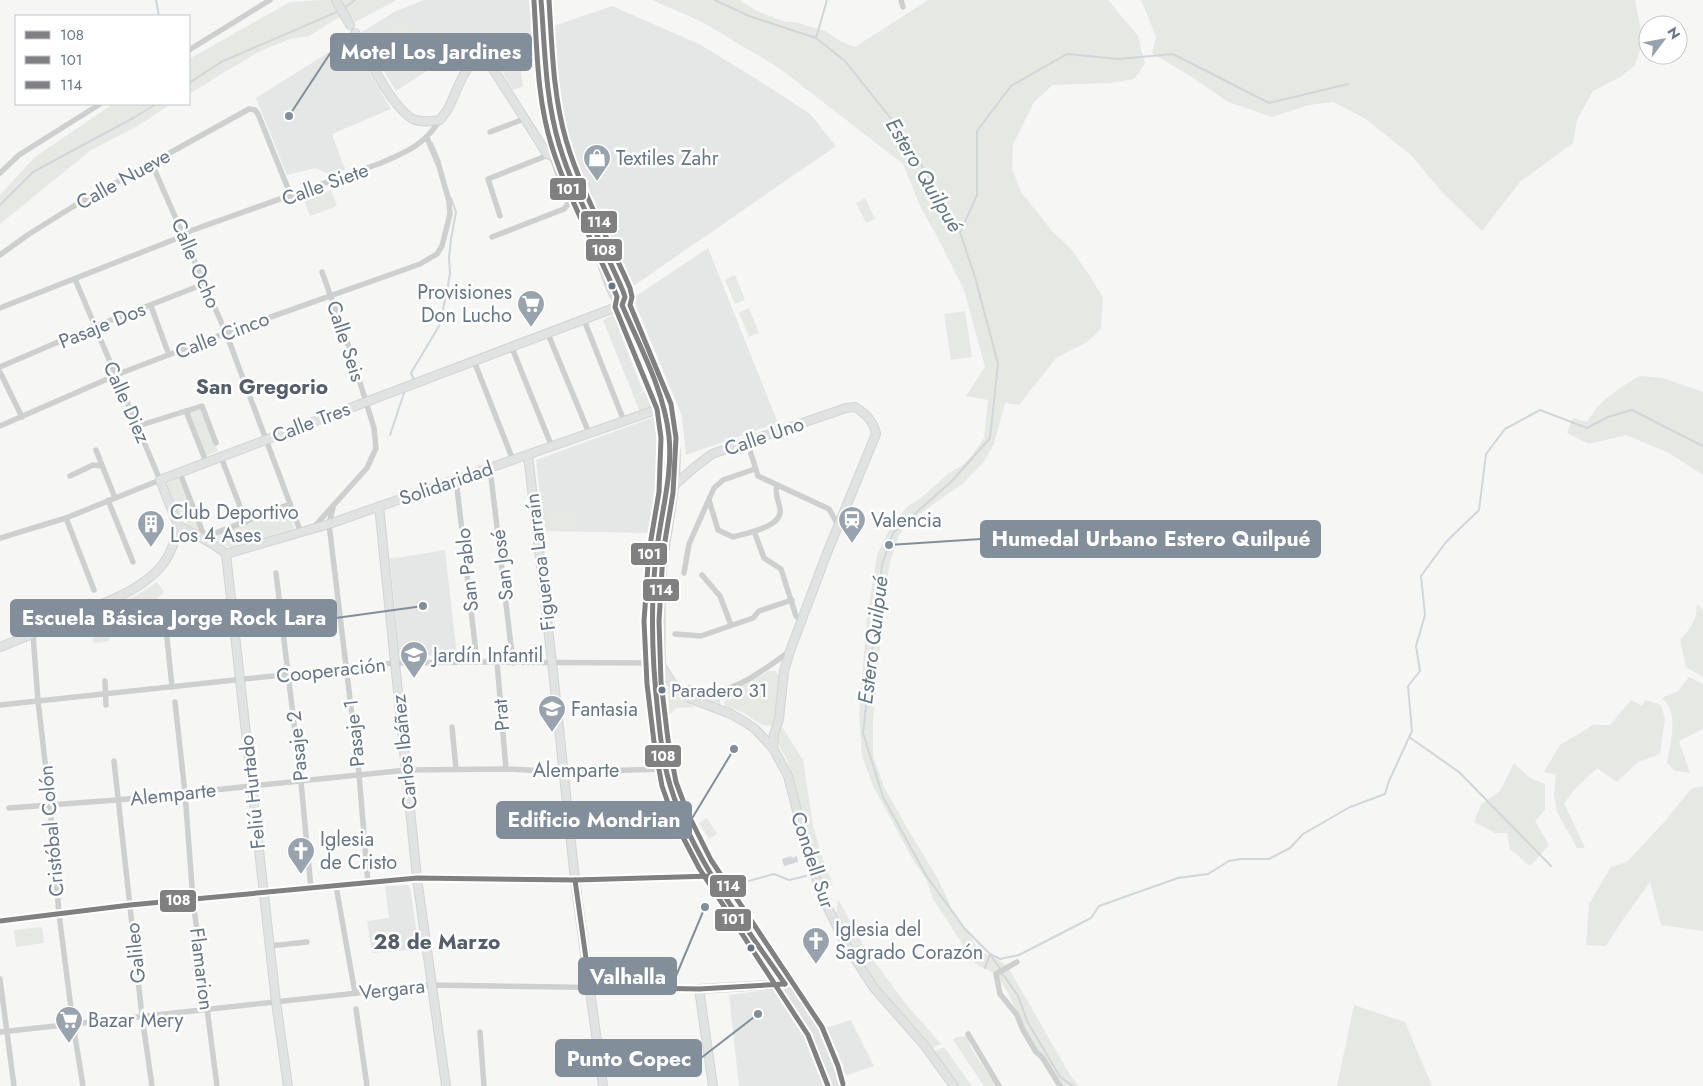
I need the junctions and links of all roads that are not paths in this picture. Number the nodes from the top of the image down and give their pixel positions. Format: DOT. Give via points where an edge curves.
graph roads {
  1 [pos="270,0"];
  2 [pos="336,0"];
  3 [pos="541,0"];
  4 [pos="350,25"];
  5 [pos="355,33"];
  6 [pos="190,49"];
  7 [pos="98,105"];
  8 [pos="524,119"];
  9 [pos="440,120"];
  10 [pos="490,132"];
  11 [pos="428,138"];
  12 [pos="550,155"];
  13 [pos="566,161"];
  14 [pos="152,164"];
  15 [pos="0,173"];
  16 [pos="291,196"];
  17 [pos="500,216"];
  18 [pos="184,235"];
  19 [pos="492,236"];
  20 [pos="0,256"];
  21 [pos="322,272"];
  22 [pos="75,279"];
  23 [pos="204,284"];
  24 [pos="332,295"];
  25 [pos="622,305"];
  26 [pos="151,306"];
  27 [pos="0,308"];
  28 [pos="584,320"];
  29 [pos="95,327"];
  30 [pos="226,333"];
  31 [pos="548,334"];
  32 [pos="512,348"];
  33 [pos="169,355"];
  34 [pos="474,362"];
  35 [pos="0,368"];
  36 [pos="0,372"];
  37 [pos="115,376"];
  38 [pos="366,402"];
  39 [pos="664,407"];
  40 [pos="186,411"];
  41 [pos="22,417"];
  42 [pos="624,421"];
  43 [pos="0,426"];
  44 [pos="138,426"];
  45 [pos="589,433"];
  46 [pos="266,440"];
  47 [pos="747,441"];
  48 [pos="216,444"];
  49 [pos="552,447"];
  50 [pos="96,450"];
  51 [pos="528,455"];
  52 [pos="221,457"];
  53 [pos="513,460"];
  54 [pos="206,462"];
  55 [pos="102,466"];
  56 [pos="490,468"];
  57 [pos="755,469"];
  58 [pos="180,473"];
  59 [pos="70,476"];
  60 [pos="456,479"];
  61 [pos="160,480"];
  62 [pos="674,486"];
  63 [pos="778,486"];
  64 [pos="666,493"];
  65 [pos="115,498"];
  66 [pos="108,500"];
  67 [pos="709,500"];
  68 [pos="290,504"];
  69 [pos="379,506"];
  70 [pos="333,507"];
  71 [pos="66,518"];
  72 [pos="246,522"];
  73 [pos="329,524"];
  74 [pos="838,525"];
  75 [pos="178,526"];
  76 [pos="312,529"];
  77 [pos="754,530"];
  78 [pos="300,532"];
  79 [pos="0,538"];
  80 [pos="203,538"];
  81 [pos="226,554"];
  82 [pos="133,562"];
  83 [pos="276,573"];
  84 [pos="684,573"];
  85 [pos="702,575"];
  86 [pos="94,590"];
  87 [pos="792,600"];
  88 [pos="802,621"];
  89 [pos="731,625"];
  90 [pos="33,634"];
  91 [pos="676,634"];
  92 [pos="167,638"];
  93 [pos="0,647"];
  94 [pos="790,651"];
  95 [pos="658,661"];
  96 [pos="477,662"];
  97 [pos="497,662"];
  98 [pos="395,663"];
  99 [pos="513,663"];
  100 [pos="552,663"];
  101 [pos="773,664"];
  102 [pos="346,668"];
  103 [pos="784,672"];
  104 [pos="289,675"];
  105 [pos="240,680"];
  106 [pos="105,681"];
  107 [pos="172,687"];
  108 [pos="689,688"];
  109 [pos="106,694"];
  110 [pos="38,701"];
  111 [pos="175,702"];
  112 [pos="0,705"];
  113 [pos="106,705"];
  114 [pos="452,727"];
  115 [pos="776,728"];
  116 [pos="755,729"];
  117 [pos="773,748"];
  118 [pos="114,761"];
  119 [pos="456,769"];
  120 [pos="506,769"];
  121 [pos="666,769"];
  122 [pos="407,770"];
  123 [pos="564,772"];
  124 [pos="358,774"];
  125 [pos="301,782"];
  126 [pos="252,787"];
  127 [pos="185,793"];
  128 [pos="117,800"];
  129 [pos="50,805"];
  130 [pos="9,808"];
  131 [pos="713,876"];
  132 [pos="417,878"];
  133 [pos="574,880"];
  134 [pos="368,883"];
  135 [pos="336,886"];
  136 [pos="310,889"];
  137 [pos="264,893"];
  138 [pos="193,900"];
  139 [pos="130,905"];
  140 [pos="59,914"];
  141 [pos="0,921"];
  142 [pos="307,942"];
  143 [pos="269,946"];
  144 [pos="1017,962"];
  145 [pos="0,979"];
  146 [pos="785,984"];
  147 [pos="431,985"];
  148 [pos="590,987"];
  149 [pos="699,989"];
  150 [pos="355,993"];
  151 [pos="276,1002"];
  152 [pos="207,1009"];
  153 [pos="356,1009"];
  154 [pos="142,1016"];
  155 [pos="73,1024"];
  156 [pos="3,1032"];
  157 [pos="480,1032"];
  158 [pos="968,1034"];
  159 [pos="14,1086"];
  160 [pos="83,1086"];
  161 [pos="152,1086"];
  162 [pos="217,1086"];
  163 [pos="288,1086"];
  164 [pos="367,1086"];
  165 [pos="446,1086"];
  166 [pos="484,1086"];
  167 [pos="603,1086"];
  168 [pos="712,1086"];
  169 [pos="836,1086"];
  170 [pos="954,1086"];
  171 [pos="999,1086"];
  172 [pos="1060,1086"];
  1 -- 6 [label="street"];
  2 -- 4 [label="street"];
  3 -- 13 [label="main road" via="549,96"];
  5 -- 9 [label="street" via="391,96 405,112 422,122"];
  7 -- 15 [label="street" via="19,155"];
  8 -- 9 [label="street, Calle Siete" via="490,64 479,59 468,67"];
  8 -- 10 [label="street"];
  8 -- 12 [label="street, Calle Siete"];
  9 -- 11 [label="street, Calle Siete"];
  11 -- 16 [label="street, Calle Siete" via="381,163"];
  11 -- 24 [label="street, Calle Cinco" via="450,208 442,246 437,254 420,264"];
  12 -- 13 [label="street"];
  12 -- 17 [label="street" via="488,179"];
  12 -- 19 [label="street" via="568,204 564,209"];
  13 -- 25 [label="main road" via="623,291"];
  14 -- 16 [label="street, Calle Nueve" via="249,109 255,110"];
  14 -- 18 [label="street, Calle Ocho"];
  14 -- 20 [label="street, Calle Nueve" via="52,219"];
  16 -- 18 [label="street, Calle Siete"];
  18 -- 22 [label="street, Calle Siete"];
  18 -- 23 [label="street, Calle Ocho"];
  21 -- 24 [label="street, Calle Seis"];
  22 -- 27 [label="street, Calle Siete"];
  22 -- 29 [label="street, Calle Diez"];
  23 -- 26 [label="street, Pasaje Dos"];
  23 -- 30 [label="street, Calle Ocho"];
  24 -- 30 [label="street, Calle Cinco"];
  24 -- 38 [label="street, Calle Seis"];
  25 -- 28 [label="street, Calle Tres"];
  25 -- 39 [label="main road"];
  26 -- 29 [label="street, Pasaje Dos"];
  26 -- 33 [label="street"];
  28 -- 31 [label="street, Calle Tres"];
  28 -- 42 [label="street"];
  29 -- 35 [label="street, Pasaje Dos"];
  29 -- 37 [label="street, Calle Diez"];
  30 -- 33 [label="street, Calle Cinco"];
  30 -- 46 [label="street, Calle Ocho"];
  31 -- 32 [label="street, Calle Tres"];
  31 -- 45 [label="street"];
  32 -- 34 [label="street, Calle Tres"];
  32 -- 49 [label="street"];
  33 -- 37 [label="street, Calle Cinco"];
  34 -- 38 [label="street, Calle Tres"];
  34 -- 53 [label="street"];
  36 -- 41 [label="street"];
  37 -- 41 [label="street, Calle Cinco"];
  37 -- 44 [label="street, Calle Diez"];
  38 -- 46 [label="street, Calle Tres"];
  38 -- 70 [label="street, Calle Seis" via="376,440 374,455 367,468"];
  39 -- 42 [label="street, Solidaridad"];
  39 -- 62 [label="main road" via="674,438"];
  39 -- 64 [label="main road" via="669,438"];
  40 -- 44 [label="street"];
  40 -- 48 [label="street" via="202,406"];
  40 -- 54 [label="street"];
  41 -- 43 [label="street, Calle Cinco"];
  42 -- 45 [label="street, Solidaridad"];
  44 -- 61 [label="street, Calle Diez"];
  45 -- 49 [label="street, Solidaridad"];
  46 -- 52 [label="street, Calle Tres"];
  46 -- 68 [label="street, Calle Ocho"];
  47 -- 57 [label="street"];
  47 -- 62 [label="street, Calle Uno" via="712,454"];
  47 -- 74 [label="street, Calle Uno" via="846,408 855,407 869,419 876,434"];
  49 -- 51 [label="street, Solidaridad"];
  50 -- 55 [label="street"];
  51 -- 53 [label="street, Solidaridad"];
  51 -- 100 [label="street, Figueroa Larraín"];
  52 -- 54 [label="street, Calle Tres"];
  52 -- 72 [label="street"];
  53 -- 56 [label="street, Solidaridad"];
  54 -- 58 [label="street, Calle Tres"];
  55 -- 59 [label="street" via="93,466"];
  55 -- 65 [label="street"];
  56 -- 60 [label="street, Solidaridad"];
  56 -- 99 [label="street, San José"];
  57 -- 63 [label="street" via="758,476"];
  57 -- 67 [label="street" via="723,480 714,488"];
  58 -- 61 [label="street, Calle Tres"];
  58 -- 80 [label="street" via="204,533"];
  60 -- 69 [label="street, Solidaridad"];
  60 -- 96 [label="street, San Pablo"];
  61 -- 65 [label="street, Calle Tres"];
  61 -- 75 [label="street, Calle Diez"];
  62 -- 64 [label="street, Calle Uno"];
  62 -- 95 [label="main road" via="662,563"];
  63 -- 74 [label="street" via="829,509"];
  63 -- 77 [label="street" via="775,491 780,516 775,523"];
  64 -- 95 [label="main road" via="653,585"];
  65 -- 66 [label="street, Calle Tres"];
  66 -- 71 [label="street, Calle Tres"];
  66 -- 82 [label="street"];
  67 -- 77 [label="street" via="718,530 733,537"];
  67 -- 84 [label="street" via="690,544"];
  68 -- 72 [label="street"];
  68 -- 78 [label="street, Calle Ocho"];
  69 -- 73 [label="street, Solidaridad"];
  69 -- 98 [label="street, Carlos Ibáñez"];
  70 -- 73 [label="street, Pasaje 1"];
  70 -- 76 [label="street"];
  71 -- 79 [label="street, Calle Tres"];
  71 -- 86 [label="street"];
  72 -- 80 [label="street"];
  73 -- 76 [label="street, Solidaridad"];
  73 -- 102 [label="street, Pasaje 1"];
  74 -- 88 [label="street"];
  75 -- 80 [label="street"];
  75 -- 90 [label="street" via="168,557 151,576 117,597"];
  76 -- 78 [label="street, Solidaridad"];
  77 -- 87 [label="street" via="764,558 781,569"];
  78 -- 81 [label="street, Solidaridad"];
  80 -- 81 [label="street"];
  81 -- 105 [label="street, Feliú Hurtado"];
  83 -- 104 [label="street, Pasaje 2"];
  85 -- 89 [label="street" via="720,596"];
  87 -- 88 [label="street" via="796,616"];
  87 -- 89 [label="street"];
  88 -- 94 [label="street"];
  89 -- 91 [label="street" via="701,636"];
  90 -- 93 [label="street"];
  90 -- 110 [label="street, Cristóbal Colón"];
  92 -- 107 [label="street"];
  94 -- 101 [label="street"];
  94 -- 103 [label="street"];
  95 -- 100 [label="street, Cooperación"];
  95 -- 116 [label="street, Condell Sur" via="672,683 689,698 731,714"];
  95 -- 121 [label="main road" via="659,727"];
  96 -- 97 [label="street, Cooperación"];
  96 -- 98 [label="street, Cooperación"];
  97 -- 99 [label="street, Cooperación"];
  97 -- 120 [label="street, Prat"];
  98 -- 102 [label="street, Cooperación"];
  98 -- 122 [label="street, Carlos Ibáñez"];
  99 -- 100 [label="street, Cooperación"];
  100 -- 123 [label="street, Figueroa Larraín"];
  101 -- 103 [label="street"];
  101 -- 108 [label="street" via="724,689 704,691"];
  102 -- 104 [label="street, Cooperación"];
  102 -- 124 [label="street, Pasaje 1"];
  103 -- 115 [label="street"];
  104 -- 105 [label="street, Cooperación"];
  104 -- 125 [label="street, Pasaje 2"];
  105 -- 107 [label="street, Cooperación"];
  105 -- 126 [label="street, Feliú Hurtado"];
  106 -- 109 [label="street"];
  107 -- 109 [label="street, Cooperación"];
  109 -- 110 [label="street, Cooperación"];
  109 -- 113 [label="street"];
  110 -- 112 [label="street, Cooperación"];
  110 -- 129 [label="street, Cristóbal Colón"];
  111 -- 127 [label="street, Flamarion"];
  114 -- 119 [label="street"];
  115 -- 116 [label="street" via="768,732"];
  115 -- 117 [label="street"];
  116 -- 117 [label="street, Condell Sur"];
  117 -- 170 [label="street, Condell Sur" via="788,776 812,868 844,943 874,988 925,1046"];
  118 -- 128 [label="street, Galileo"];
  119 -- 120 [label="street, Alemparte"];
  119 -- 122 [label="street, Alemparte"];
  120 -- 123 [label="street, Alemparte"];
  121 -- 123 [label="street, Alemparte"];
  121 -- 131 [label="main road" via="680,817"];
  122 -- 124 [label="street, Alemparte"];
  122 -- 132 [label="street, Carlos Ibáñez"];
  123 -- 133 [label="street, Figueroa Larraín"];
  124 -- 125 [label="street, Alemparte"];
  124 -- 134 [label="street, Pasaje 1"];
  125 -- 126 [label="street, Alemparte"];
  125 -- 136 [label="street, Pasaje 2"];
  126 -- 127 [label="street, Alemparte"];
  126 -- 137 [label="street, Feliú Hurtado"];
  127 -- 128 [label="street, Alemparte"];
  127 -- 138 [label="street, Flamarion"];
  128 -- 129 [label="street, Alemparte"];
  128 -- 139 [label="street, Galileo"];
  129 -- 130 [label="street, Alemparte"];
  129 -- 140 [label="street, Cristóbal Colón"];
  131 -- 133 [label="street"];
  131 -- 146 [label="main road"];
  132 -- 133 [label="street"];
  132 -- 134 [label="street"];
  132 -- 147 [label="street, Carlos Ibáñez"];
  133 -- 148 [label="street, Figueroa Larraín"];
  134 -- 135 [label="street"];
  135 -- 136 [label="street"];
  135 -- 150 [label="street"];
  136 -- 137 [label="street"];
  137 -- 138 [label="street"];
  137 -- 143 [label="street, Feliú Hurtado"];
  138 -- 139 [label="street"];
  138 -- 152 [label="street, Flamarion"];
  139 -- 140 [label="street"];
  139 -- 154 [label="street, Galileo"];
  140 -- 141 [label="street"];
  140 -- 155 [label="street, Cristóbal Colón"];
  142 -- 143 [label="street"];
  143 -- 151 [label="street, Feliú Hurtado"];
  144 -- 172 [label="street" via="996,974 1000,994"];
  145 -- 156 [label="street"];
  146 -- 149 [label="street, Vergara"];
  146 -- 169 [label="main road" via="815,1031"];
  147 -- 148 [label="street, Vergara"];
  147 -- 150 [label="street, Vergara"];
  147 -- 165 [label="street, Carlos Ibáñez"];
  148 -- 149 [label="street, Vergara"];
  148 -- 167 [label="street, Figueroa Larraín"];
  149 -- 168 [label="street"];
  150 -- 151 [label="street, Vergara"];
  151 -- 152 [label="street, Vergara"];
  151 -- 163 [label="street, Feliú Hurtado"];
  152 -- 154 [label="street, Vergara"];
  152 -- 162 [label="street, Flamarion"];
  153 -- 164 [label="street"];
  154 -- 155 [label="street, Vergara"];
  154 -- 161 [label="street, Galileo"];
  155 -- 156 [label="street, Vergara"];
  155 -- 160 [label="street, Cristóbal Colón"];
  156 -- 159 [label="street"];
  157 -- 166 [label="street"];
  158 -- 171 [label="street"];
}
